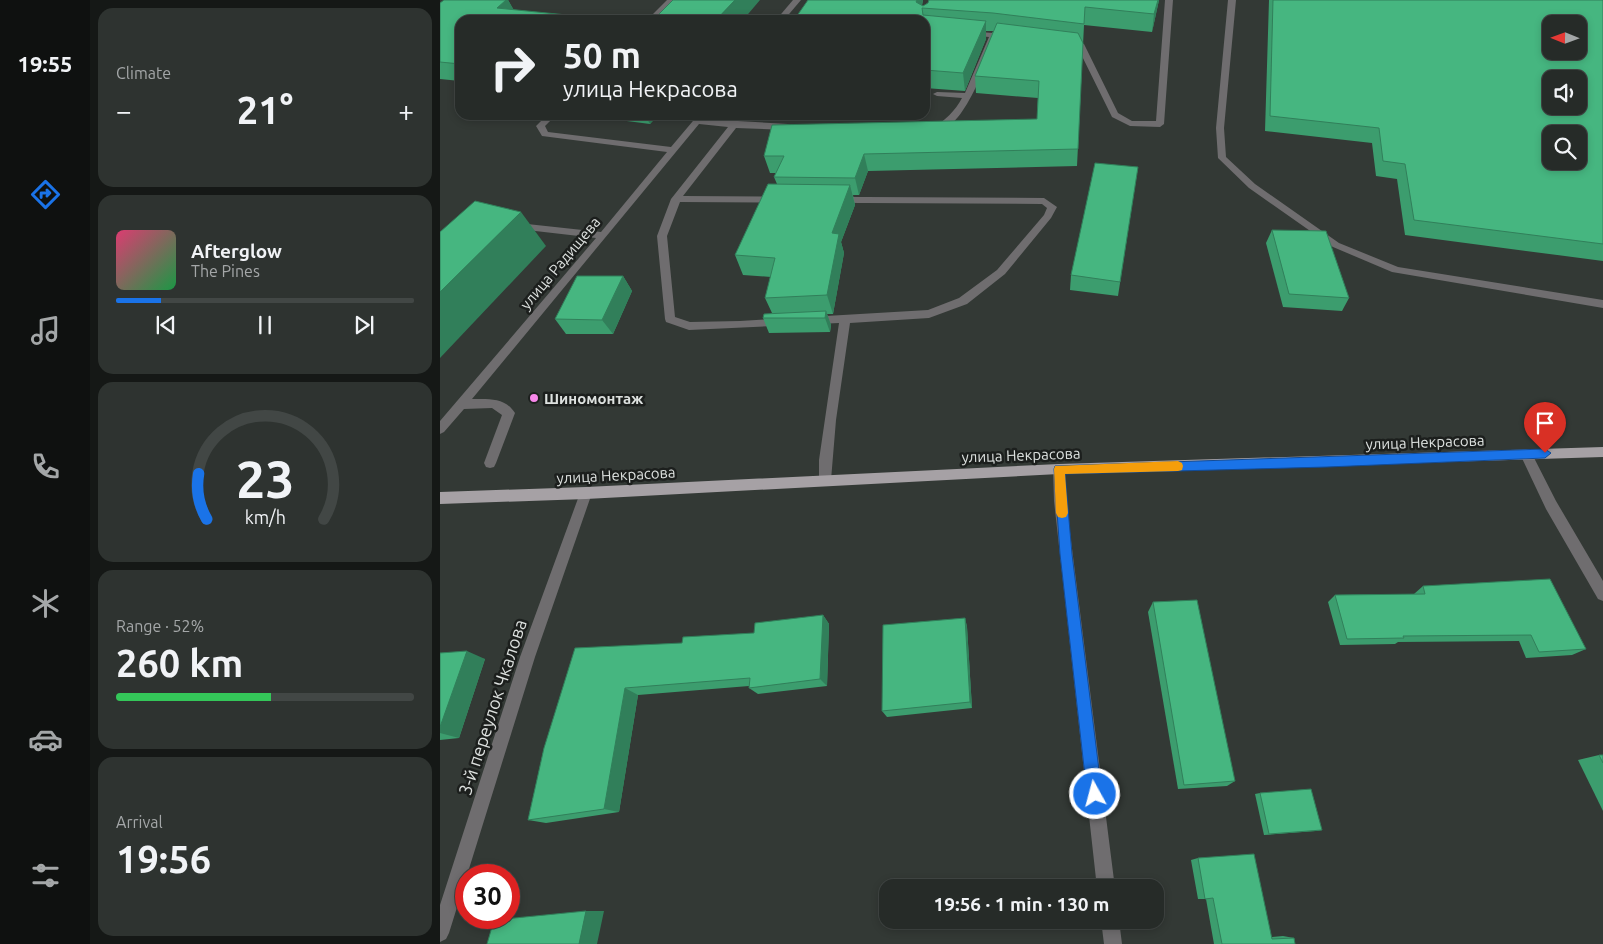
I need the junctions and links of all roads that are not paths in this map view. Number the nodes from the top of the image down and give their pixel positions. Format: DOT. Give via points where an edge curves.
graph roads {
  1 [pos="671,0"];
  2 [pos="797,0"];
  3 [pos="1169,0"];
  4 [pos="1232,0"];
  5 [pos="656,15"];
  6 [pos="784,15"];
  7 [pos="964,33"];
  8 [pos="993,36"];
  9 [pos="1003,37"];
  10 [pos="1061,43"];
  11 [pos="936,94"];
  12 [pos="969,96"];
  13 [pos="547,120"];
  14 [pos="697,120"];
  15 [pos="709,120"];
  16 [pos="734,125"];
  17 [pos="794,128"];
  18 [pos="927,132"];
  19 [pos="672,150"];
  20 [pos="676,198"];
  21 [pos="504,224"];
  22 [pos="603,236"];
  23 [pos="1603,304"];
  24 [pos="845,320"];
  25 [pos="461,404"];
  26 [pos="440,429"];
  27 [pos="1603,452"];
  28 [pos="1526,454"];
  29 [pos="490,463"];
  30 [pos="1059,469"];
  31 [pos="825,480"];
  32 [pos="586,493"];
  33 [pos="440,498"];
  34 [pos="1603,594"];
  35 [pos="1105,879"];
  36 [pos="1111,929"];
  37 [pos="440,933"];
  38 [pos="1113,944"];
  1 -- 5 [label="street"];
  2 -- 6 [label="street"];
  3 -- 10 [label="street" via="1160,124 1130,123 1116,115 1080,46"];
  4 -- 23 [label="street" via="1220,128 1222,158 1252,186 1336,245 1396,270"];
  7 -- 8 [label="street"];
  8 -- 9 [label="street"];
  8 -- 12 [label="street"];
  11 -- 12 [label="street"];
  12 -- 18 [label="street" via="944,126"];
  13 -- 19 [label="street" via="540,126 545,134"];
  14 -- 19 [label="street, улица Радищева"];
  15 -- 16 [label="street"];
  16 -- 17 [label="street"];
  16 -- 20 [label="street"];
  19 -- 22 [label="street, улица Радищева"];
  20 -- 24 [label="street" via="662,236 670,319 689,326"];
  20 -- 24 [label="street" via="1044,201 1052,207 1001,272 963,301 929,314"];
  21 -- 22 [label="street"];
  22 -- 25 [label="street, улица Радищева"];
  24 -- 31 [label="street" via="825,452"];
  25 -- 26 [label="street, улица Радищева"];
  25 -- 29 [label="street" via="494,403 509,413"];
  27 -- 28 [label="main road, улица Некрасова"];
  28 -- 30 [label="main road, улица Некрасова"];
  28 -- 34 [label="street" via="1551,505"];
  30 -- 31 [label="main road, улица Некрасова"];
  30 -- 35 [label="street" via="1060,501"];
  31 -- 32 [label="main road, улица Некрасова"];
  32 -- 33 [label="main road, улица Некрасова"];
  32 -- 37 [label="street, 3-й переулок Чкалова" via="540,619"];
  36 -- 38 [label="street"];
}
